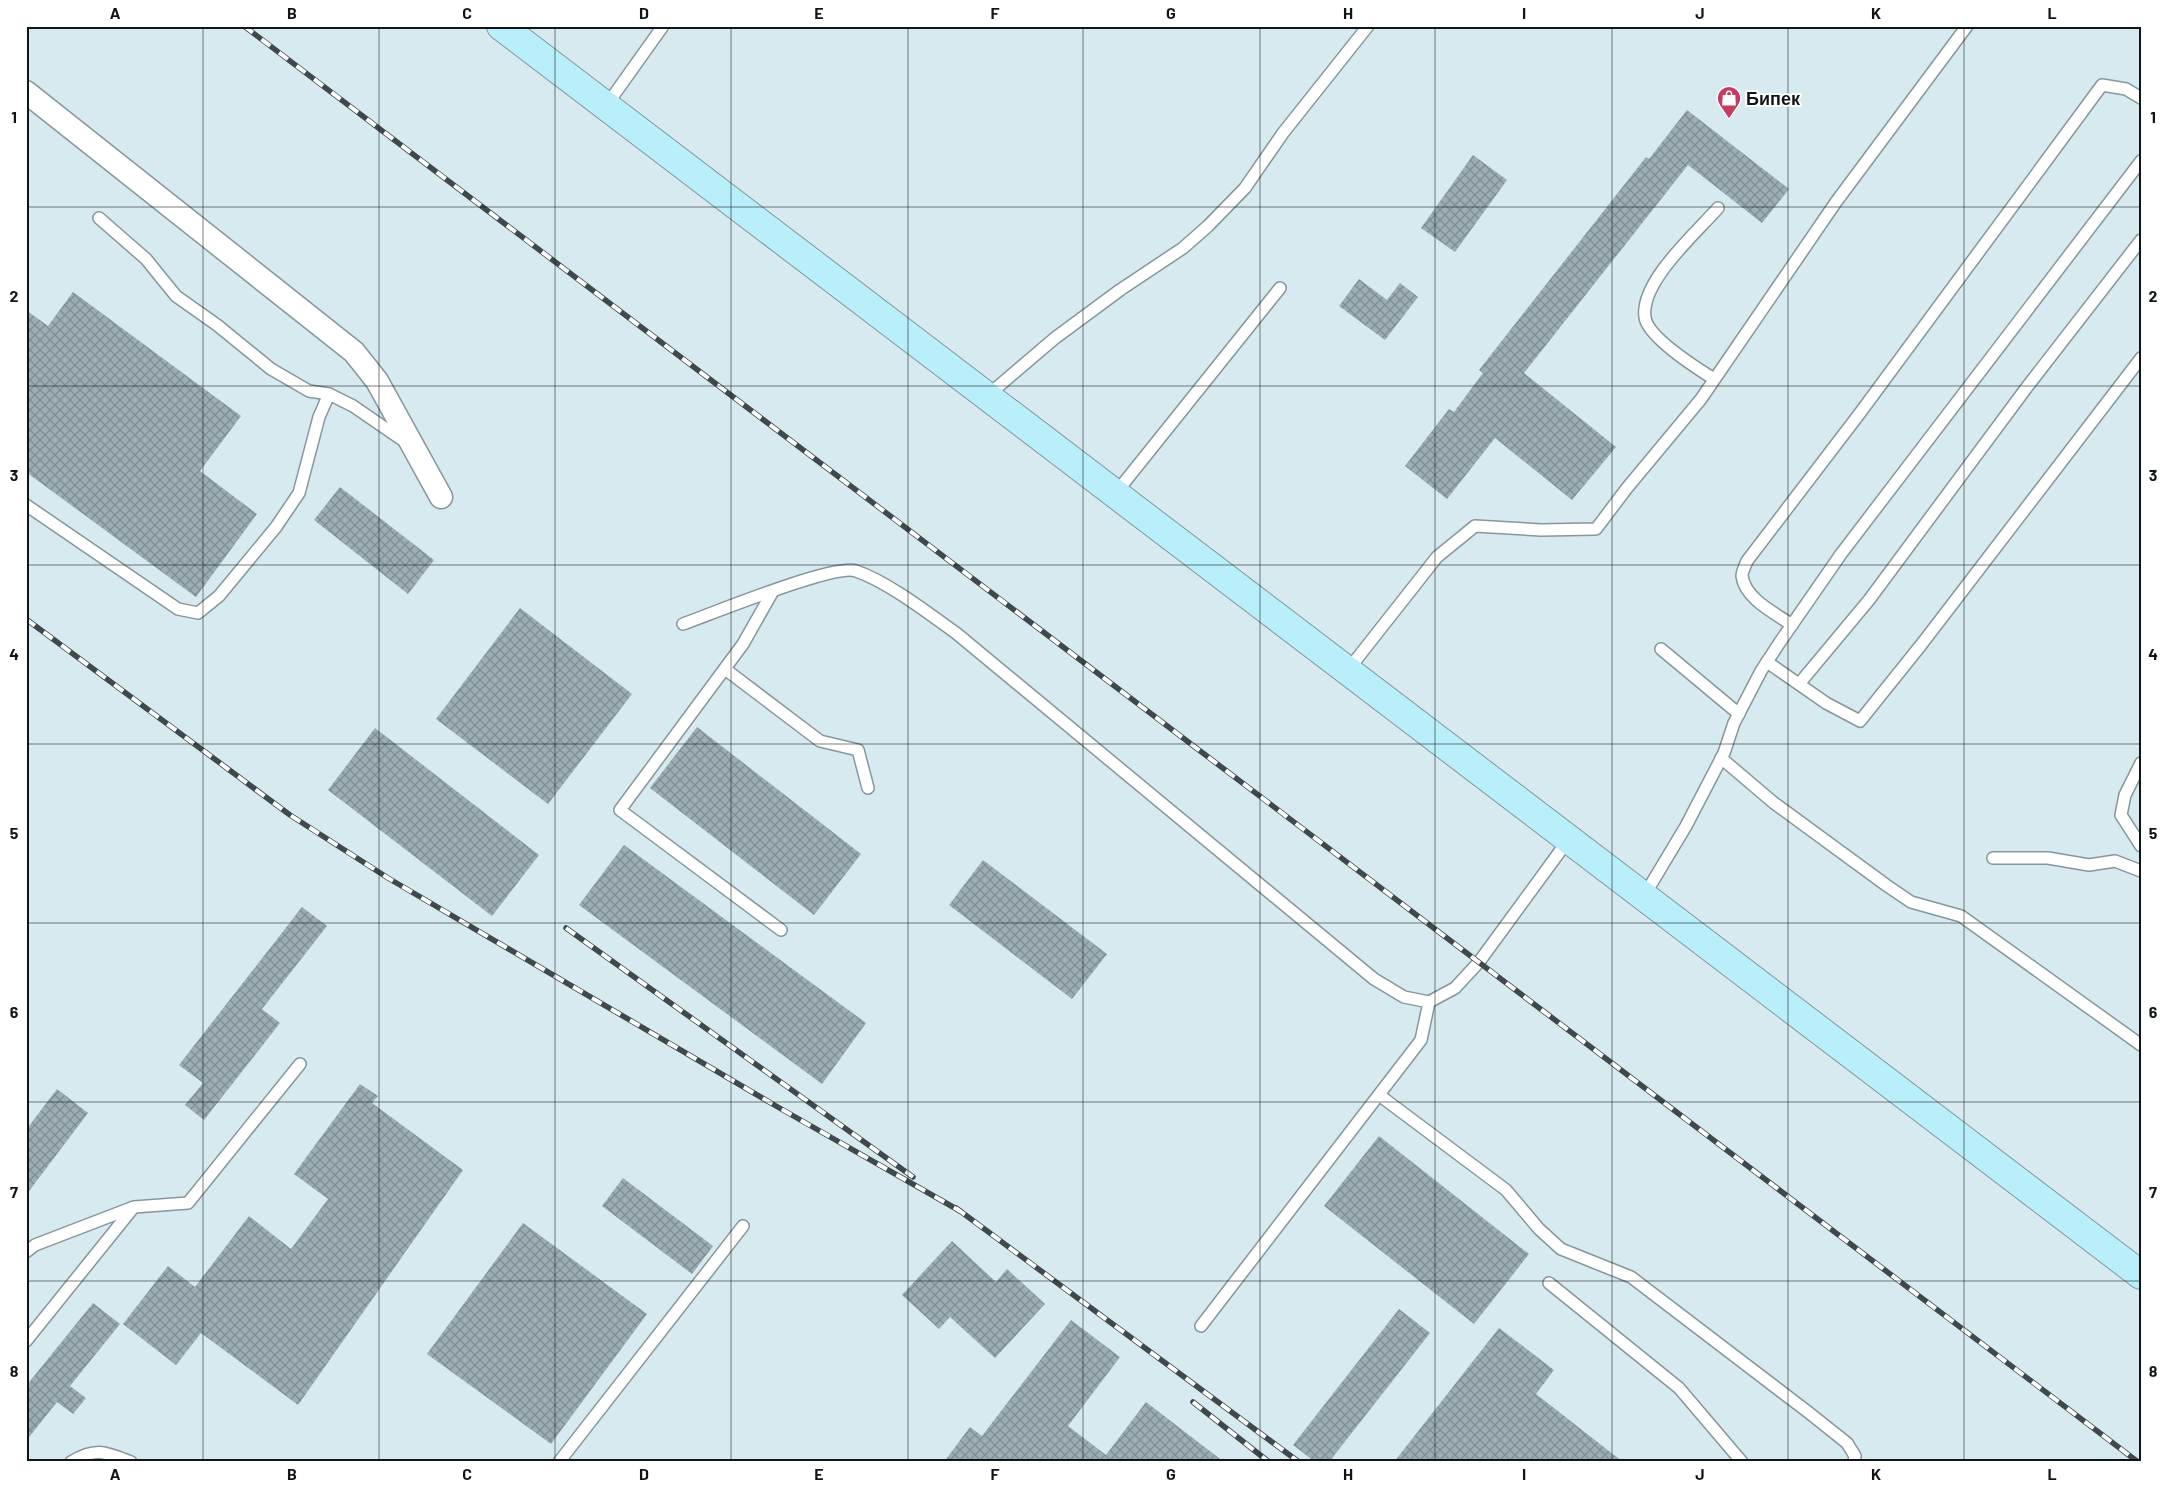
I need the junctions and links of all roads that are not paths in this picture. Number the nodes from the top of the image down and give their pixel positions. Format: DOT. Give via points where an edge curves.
graph roads {
  1 [pos="501,26"];
  2 [pos="663,26"];
  3 [pos="1368,26"];
  4 [pos="1966,26"];
  5 [pos="26,92"];
  6 [pos="2141,98"];
  7 [pos="606,106"];
  8 [pos="2141,161"];
  9 [pos="1718,208"];
  10 [pos="99,218"];
  11 [pos="2141,240"];
  12 [pos="1280,288"];
  13 [pos="2141,358"];
  14 [pos="1714,379"];
  15 [pos="329,394"];
  16 [pos="987,396"];
  17 [pos="416,449"];
  18 [pos="1115,494"];
  19 [pos="441,498"];
  20 [pos="26,505"];
  21 [pos="773,591"];
  22 [pos="683,624"];
  23 [pos="1792,625"];
  24 [pos="1661,649"];
  25 [pos="1767,662"];
  26 [pos="725,668"];
  27 [pos="1348,670"];
  28 [pos="1798,684"];
  29 [pos="1739,714"];
  30 [pos="1721,758"];
  31 [pos="2141,763"];
  32 [pos="868,788"];
  33 [pos="1570,839"];
  34 [pos="2141,846"];
  35 [pos="1993,858"];
  36 [pos="2141,870"];
  37 [pos="1644,896"];
  38 [pos="781,930"];
  39 [pos="1429,1002"];
  40 [pos="2141,1045"];
  41 [pos="300,1064"];
  42 [pos="1379,1095"];
  43 [pos="134,1207"];
  44 [pos="743,1226"];
  45 [pos="26,1252"];
  46 [pos="2141,1275"];
  47 [pos="1549,1283"];
  48 [pos="1201,1326"];
  49 [pos="26,1341"];
  50 [pos="71,1462"];
  51 [pos="131,1462"];
  52 [pos="559,1462"];
  53 [pos="1742,1462"];
  54 [pos="1854,1462"];
  1 -- 7 [label="main road"];
  2 -- 7 [label="lane"];
  3 -- 16 [label="lane" via="1282,133 1245,188 1208,226 1183,248 1055,338"];
  4 -- 14 [label="lane" via="1836,202"];
  5 -- 17 [label="street" via="354,352 378,381"];
  6 -- 23 [label="lane" via="2126,89 2102,85 1747,561 1742,574 1746,589"];
  7 -- 16 [label="main road"];
  8 -- 23 [label="lane" via="1841,554"];
  9 -- 14 [label="lane" via="1659,274 1647,296 1644,317 1651,329 1680,357"];
  10 -- 15 [label="lane" via="146,259 176,296 271,369 309,391"];
  11 -- 28 [label="lane" via="2026,387 1870,600"];
  12 -- 18 [label="lane"];
  13 -- 28 [label="lane" via="1860,721"];
  14 -- 27 [label="lane" via="1702,399 1596,529 1475,526 1437,557"];
  15 -- 17 [label="lane" via="353,406"];
  15 -- 20 [label="lane" via="319,417 299,493 226,588 198,613 178,609"];
  16 -- 18 [label="main road"];
  17 -- 19 [label="street"];
  18 -- 27 [label="main road"];
  21 -- 22 [label="lane"];
  21 -- 26 [label="lane" via="743,644"];
  21 -- 39 [label="lane" via="821,574 854,570 904,597 956,633 1374,979 1404,997"];
  23 -- 25 [label="lane"];
  24 -- 29 [label="lane"];
  25 -- 28 [label="lane"];
  25 -- 29 [label="lane"];
  26 -- 32 [label="lane" via="820,741 858,750"];
  26 -- 38 [label="lane" via="620,810"];
  27 -- 33 [label="main road"];
  29 -- 30 [label="lane"];
  30 -- 37 [label="lane" via="1686,826"];
  30 -- 40 [label="lane" via="1774,803 1886,885 1911,902 1961,916"];
  31 -- 34 [label="lane" via="2126,795 2122,814"];
  33 -- 37 [label="main road"];
  33 -- 39 [label="lane" via="1478,962 1455,988"];
  35 -- 36 [label="lane" via="2048,858 2089,865 2114,860"];
  37 -- 46 [label="main road"];
  39 -- 42 [label="lane" via="1421,1040"];
  41 -- 43 [label="lane" via="188,1203"];
  42 -- 48 [label="lane"];
  42 -- 54 [label="lane" via="1506,1190 1561,1249 1631,1277 1808,1412 1847,1443"];
  43 -- 45 [label="lane" via="35,1245"];
  43 -- 49 [label="lane"];
  44 -- 52 [label="lane"];
  47 -- 53 [label="lane" via="1678,1388"];
  50 -- 51 [label="lane" via="87,1452 103,1452"];
}
